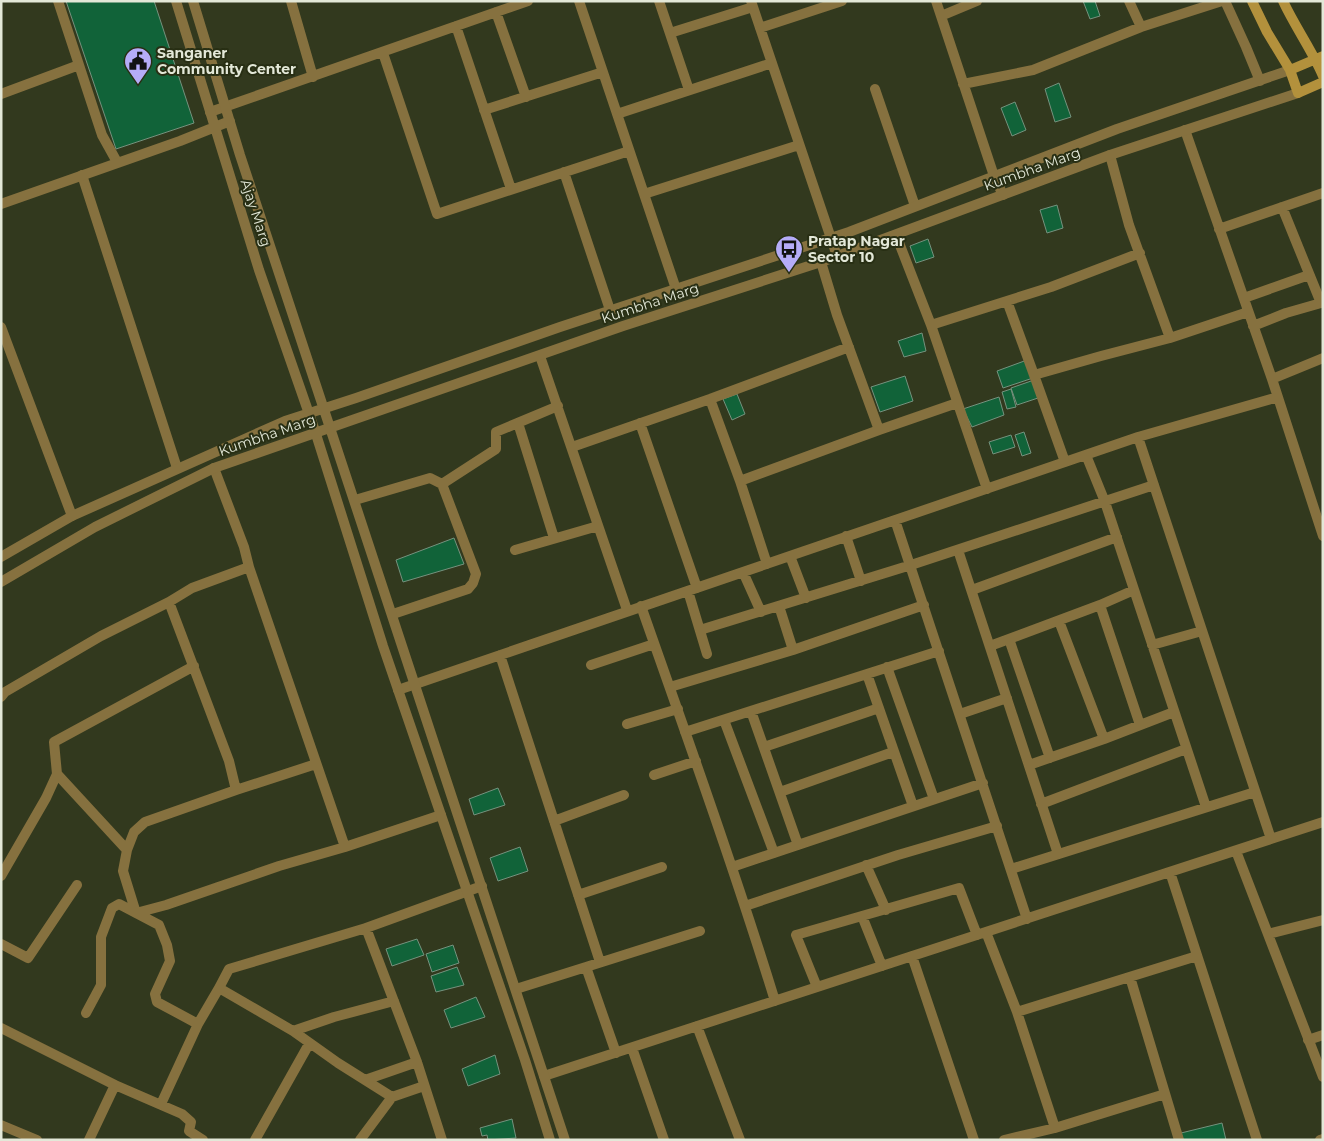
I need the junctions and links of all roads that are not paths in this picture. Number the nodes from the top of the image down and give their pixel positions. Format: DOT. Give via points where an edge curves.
graph roads {
  1 [pos="58,1"];
  2 [pos="176,1"];
  3 [pos="193,1"];
  4 [pos="292,1"];
  5 [pos="528,1"];
  6 [pos="579,1"];
  7 [pos="659,1"];
  8 [pos="842,1"];
  9 [pos="936,1"];
  10 [pos="977,1"];
  11 [pos="1129,1"];
  12 [pos="1224,1"];
  13 [pos="1252,1"];
  14 [pos="1283,1"];
  15 [pos="752,4"];
  16 [pos="496,12"];
  17 [pos="941,16"];
  18 [pos="456,26"];
  19 [pos="1141,27"];
  20 [pos="760,28"];
  21 [pos="670,33"];
  22 [pos="383,52"];
  23 [pos="1319,57"];
  24 [pos="772,63"];
  25 [pos="79,65"];
  26 [pos="1290,70"];
  27 [pos="603,72"];
  28 [pos="1323,76"];
  29 [pos="313,77"];
  30 [pos="1260,81"];
  31 [pos="1323,82"];
  32 [pos="964,84"];
  33 [pos="875,89"];
  34 [pos="689,90"];
  35 [pos="1298,93"];
  36 [pos="1,94"];
  37 [pos="526,97"];
  38 [pos="226,107"];
  39 [pos="484,110"];
  40 [pos="210,112"];
  41 [pos="617,114"];
  42 [pos="230,121"];
  43 [pos="214,127"];
  44 [pos="1184,130"];
  45 [pos="799,145"];
  46 [pos="629,151"];
  47 [pos="1110,155"];
  48 [pos="116,162"];
  49 [pos="564,172"];
  50 [pos="82,175"];
  51 [pos="994,176"];
  52 [pos="511,189"];
  53 [pos="1323,193"];
  54 [pos="644,194"];
  55 [pos="1003,194"];
  56 [pos="1,204"];
  57 [pos="915,206"];
  58 [pos="1282,207"];
  59 [pos="1219,229"];
  60 [pos="896,235"];
  61 [pos="830,238"];
  62 [pos="1140,253"];
  63 [pos="837,256"];
  64 [pos="821,262"];
  65 [pos="1310,275"];
  66 [pos="676,289"];
  67 [pos="1244,298"];
  68 [pos="1007,300"];
  69 [pos="610,310"];
  70 [pos="1248,312"];
  71 [pos="931,324"];
  72 [pos="1253,326"];
  73 [pos="1,327"];
  74 [pos="1170,338"];
  75 [pos="849,346"];
  76 [pos="540,356"];
  77 [pos="1323,358"];
  78 [pos="1034,375"];
  79 [pos="1272,379"];
  80 [pos="1278,397"];
  81 [pos="710,399"];
  82 [pos="957,404"];
  83 [pos="558,406"];
  84 [pos="325,408"];
  85 [pos="309,412"];
  86 [pos="518,423"];
  87 [pos="640,424"];
  88 [pos="331,427"];
  89 [pos="879,430"];
  90 [pos="315,431"];
  91 [pos="1138,437"];
  92 [pos="572,447"];
  93 [pos="1086,455"];
  94 [pos="1065,462"];
  95 [pos="176,468"];
  96 [pos="214,468"];
  97 [pos="740,481"];
  98 [pos="442,484"];
  99 [pos="1154,486"];
  100 [pos="987,489"];
  101 [pos="355,500"];
  102 [pos="1105,502"];
  103 [pos="72,516"];
  104 [pos="896,520"];
  105 [pos="598,526"];
  106 [pos="846,536"];
  107 [pos="1323,536"];
  108 [pos="1117,537"];
  109 [pos="554,538"];
  110 [pos="515,550"];
  111 [pos="958,550"];
  112 [pos="790,556"];
  113 [pos="1,557"];
  114 [pos="767,564"];
  115 [pos="910,565"];
  116 [pos="249,567"];
  117 [pos="743,572"];
  118 [pos="861,581"];
  119 [pos="1,582"];
  120 [pos="692,589"];
  121 [pos="972,590"];
  122 [pos="1134,590"];
  123 [pos="806,598"];
  124 [pos="169,602"];
  125 [pos="924,605"];
  126 [pos="1100,605"];
  127 [pos="641,606"];
  128 [pos="779,606"];
  129 [pos="627,610"];
  130 [pos="761,612"];
  131 [pos="393,614"];
  132 [pos="1059,621"];
  133 [pos="700,630"];
  134 [pos="1202,631"];
  135 [pos="1008,639"];
  136 [pos="654,644"];
  137 [pos="1152,645"];
  138 [pos="990,646"];
  139 [pos="793,650"];
  140 [pos="939,651"];
  141 [pos="707,654"];
  142 [pos="500,655"];
  143 [pos="591,665"];
  144 [pos="194,666"];
  145 [pos="887,667"];
  146 [pos="867,674"];
  147 [pos="415,684"];
  148 [pos="670,688"];
  149 [pos="398,690"];
  150 [pos="1,697"];
  151 [pos="1007,698"];
  152 [pos="879,708"];
  153 [pos="678,709"];
  154 [pos="751,711"];
  155 [pos="1174,712"];
  156 [pos="960,714"];
  157 [pos="724,720"];
  158 [pos="627,724"];
  159 [pos="1140,725"];
  160 [pos="685,732"];
  161 [pos="1104,739"];
  162 [pos="764,746"];
  163 [pos="1186,749"];
  164 [pos="893,752"];
  165 [pos="1050,758"];
  166 [pos="696,761"];
  167 [pos="316,764"];
  168 [pos="1029,765"];
  169 [pos="57,774"];
  170 [pos="654,775"];
  171 [pos="983,783"];
  172 [pos="236,790"];
  173 [pos="780,792"];
  174 [pos="1255,792"];
  175 [pos="624,795"];
  176 [pos="934,799"];
  177 [pos="1041,804"];
  178 [pos="913,806"];
  179 [pos="1206,807"];
  180 [pos="441,815"];
  181 [pos="554,821"];
  182 [pos="1323,822"];
  183 [pos="997,826"];
  184 [pos="1271,839"];
  185 [pos="798,845"];
  186 [pos="345,847"];
  187 [pos="126,850"];
  188 [pos="1236,851"];
  189 [pos="774,853"];
  190 [pos="1058,854"];
  191 [pos="866,865"];
  192 [pos="662,867"];
  193 [pos="732,867"];
  194 [pos="1011,869"];
  195 [pos="1170,872"];
  196 [pos="2,874"];
  197 [pos="77,885"];
  198 [pos="482,886"];
  199 [pos="467,891"];
  200 [pos="578,895"];
  201 [pos="745,906"];
  202 [pos="886,910"];
  203 [pos="136,913"];
  204 [pos="862,916"];
  205 [pos="1028,919"];
  206 [pos="1323,920"];
  207 [pos="366,928"];
  208 [pos="700,931"];
  209 [pos="982,934"];
  210 [pos="1268,934"];
  211 [pos="1,944"];
  212 [pos="912,956"];
  213 [pos="1197,956"];
  214 [pos="600,962"];
  215 [pos="882,966"];
  216 [pos="586,967"];
  217 [pos="1130,977"];
  218 [pos="817,987"];
  219 [pos="219,988"];
  220 [pos="516,989"];
  221 [pos="775,1001"];
  222 [pos="394,1002"];
  223 [pos="1017,1012"];
  224 [pos="86,1013"];
  225 [pos="198,1024"];
  226 [pos="697,1026"];
  227 [pos="1,1028"];
  228 [pos="293,1031"];
  229 [pos="1323,1035"];
  230 [pos="1308,1040"];
  231 [pos="309,1044"];
  232 [pos="632,1048"];
  233 [pos="616,1053"];
  234 [pos="417,1062"];
  235 [pos="544,1076"];
  236 [pos="1323,1077"];
  237 [pos="365,1080"];
  238 [pos="115,1085"];
  239 [pos="424,1086"];
  240 [pos="1166,1094"];
  241 [pos="392,1098"];
  242 [pos="161,1104"];
  243 [pos="1,1125"];
  244 [pos="1055,1128"];
  245 [pos="37,1140"];
  246 [pos="89,1140"];
  247 [pos="203,1140"];
  248 [pos="255,1140"];
  249 [pos="360,1140"];
  250 [pos="442,1140"];
  251 [pos="550,1140"];
  252 [pos="565,1140"];
  253 [pos="664,1140"];
  254 [pos="740,1140"];
  255 [pos="974,1140"];
  256 [pos="1004,1140"];
  257 [pos="1179,1140"];
  258 [pos="1257,1140"];
  1 -- 25 [label="street"];
  2 -- 40 [label="street, Ajay Marg"];
  3 -- 38 [label="street, Ajay Marg"];
  4 -- 29 [label="street"];
  5 -- 16 [label="street"];
  6 -- 27 [label="street"];
  7 -- 21 [label="street"];
  8 -- 20 [label="street"];
  9 -- 17 [label="street"];
  10 -- 17 [label="street"];
  11 -- 19 [label="street"];
  12 -- 19 [label="street"];
  12 -- 30 [label="street"];
  13 -- 26 [label="main road"];
  14 -- 23 [label="main road" via="1290,17"];
  15 -- 20 [label="street"];
  15 -- 21 [label="street"];
  16 -- 18 [label="street"];
  16 -- 37 [label="street"];
  17 -- 32 [label="street"];
  18 -- 22 [label="street"];
  18 -- 39 [label="street"];
  19 -- 32 [label="street" via="1033,70"];
  20 -- 24 [label="street"];
  21 -- 34 [label="street"];
  22 -- 29 [label="street"];
  22 -- 52 [label="street" via="437,214"];
  23 -- 26 [label="main road, Kumbha Marg"];
  23 -- 28 [label="main road"];
  24 -- 34 [label="street"];
  24 -- 45 [label="street"];
  25 -- 36 [label="street"];
  25 -- 48 [label="street" via="102,136"];
  26 -- 30 [label="street, Kumbha Marg"];
  26 -- 35 [label="main road"];
  27 -- 37 [label="street"];
  27 -- 41 [label="street"];
  29 -- 38 [label="street"];
  30 -- 51 [label="street, Kumbha Marg"];
  31 -- 35 [label="main road, Kumbha Marg"];
  32 -- 51 [label="street"];
  33 -- 57 [label="street"];
  34 -- 41 [label="street"];
  35 -- 44 [label="street, Kumbha Marg"];
  37 -- 39 [label="street"];
  38 -- 40 [label="street"];
  38 -- 42 [label="street, Ajay Marg"];
  39 -- 52 [label="street"];
  40 -- 43 [label="street, Ajay Marg"];
  41 -- 46 [label="street"];
  42 -- 43 [label="street"];
  42 -- 84 [label="street, Ajay Marg"];
  43 -- 48 [label="street"];
  43 -- 85 [label="street, Ajay Marg" via="259,270"];
  44 -- 47 [label="street, Kumbha Marg"];
  44 -- 59 [label="street"];
  45 -- 54 [label="street"];
  45 -- 61 [label="street"];
  46 -- 49 [label="street"];
  46 -- 54 [label="street"];
  47 -- 55 [label="street, Kumbha Marg"];
  47 -- 62 [label="street"];
  48 -- 50 [label="street"];
  49 -- 52 [label="street"];
  49 -- 69 [label="street"];
  50 -- 56 [label="street"];
  50 -- 95 [label="street"];
  51 -- 55 [label="street"];
  51 -- 57 [label="street, Kumbha Marg"];
  53 -- 58 [label="street"];
  54 -- 66 [label="street"];
  55 -- 60 [label="street, Kumbha Marg"];
  57 -- 61 [label="street, Kumbha Marg"];
  58 -- 59 [label="street"];
  58 -- 65 [label="street"];
  59 -- 67 [label="street"];
  60 -- 63 [label="street, Kumbha Marg"];
  60 -- 71 [label="street"];
  61 -- 63 [label="street"];
  61 -- 66 [label="street, Kumbha Marg"];
  62 -- 68 [label="street"];
  62 -- 74 [label="street"];
  63 -- 64 [label="street, Kumbha Marg"];
  64 -- 75 [label="street"];
  64 -- 76 [label="street, Kumbha Marg"];
  65 -- 67 [label="street"];
  65 -- 72 [label="street" via="1321,303"];
  66 -- 69 [label="street, Kumbha Marg"];
  67 -- 70 [label="street"];
  68 -- 71 [label="street"];
  68 -- 78 [label="street"];
  69 -- 84 [label="street, Kumbha Marg"];
  70 -- 72 [label="street"];
  70 -- 74 [label="street"];
  71 -- 82 [label="street"];
  72 -- 79 [label="street"];
  73 -- 103 [label="street"];
  74 -- 78 [label="street"];
  75 -- 81 [label="street"];
  75 -- 89 [label="street"];
  76 -- 83 [label="street"];
  76 -- 88 [label="street, Kumbha Marg"];
  77 -- 79 [label="street"];
  78 -- 94 [label="street"];
  79 -- 80 [label="street"];
  80 -- 91 [label="street"];
  80 -- 107 [label="street"];
  81 -- 87 [label="street"];
  81 -- 97 [label="street"];
  82 -- 89 [label="street"];
  82 -- 100 [label="street"];
  83 -- 86 [label="street"];
  83 -- 92 [label="street"];
  84 -- 85 [label="street, Kumbha Marg"];
  84 -- 88 [label="street, Ajay Marg"];
  85 -- 90 [label="street, Ajay Marg"];
  85 -- 95 [label="street, Kumbha Marg"];
  86 -- 98 [label="street" via="496,432 496,449"];
  86 -- 109 [label="street"];
  87 -- 92 [label="street"];
  87 -- 120 [label="street"];
  88 -- 90 [label="street, Kumbha Marg"];
  88 -- 101 [label="street, Ajay Marg"];
  89 -- 97 [label="street"];
  90 -- 96 [label="street, Kumbha Marg"];
  90 -- 149 [label="street, Ajay Marg"];
  91 -- 93 [label="street"];
  91 -- 99 [label="street"];
  92 -- 105 [label="street"];
  93 -- 94 [label="street"];
  93 -- 102 [label="street"];
  94 -- 100 [label="street"];
  95 -- 103 [label="street, Kumbha Marg"];
  96 -- 116 [label="street"];
  96 -- 119 [label="street, Kumbha Marg" via="95,527"];
  97 -- 114 [label="street"];
  98 -- 101 [label="street" via="430,478"];
  98 -- 131 [label="street" via="476,574 473,583 468,589"];
  99 -- 102 [label="street"];
  99 -- 134 [label="street"];
  100 -- 104 [label="street"];
  101 -- 131 [label="street, Ajay Marg"];
  102 -- 108 [label="street"];
  102 -- 111 [label="street"];
  103 -- 113 [label="street, Kumbha Marg"];
  104 -- 106 [label="street"];
  104 -- 115 [label="street"];
  105 -- 109 [label="street"];
  105 -- 129 [label="street"];
  106 -- 112 [label="street"];
  106 -- 118 [label="street"];
  108 -- 121 [label="street"];
  108 -- 122 [label="street"];
  109 -- 110 [label="street"];
  111 -- 115 [label="street"];
  111 -- 121 [label="street"];
  112 -- 114 [label="street"];
  112 -- 123 [label="street"];
  114 -- 117 [label="street"];
  115 -- 118 [label="street"];
  115 -- 125 [label="street"];
  116 -- 124 [label="street" via="192,588"];
  116 -- 167 [label="street"];
  117 -- 120 [label="street"];
  117 -- 130 [label="street"];
  118 -- 123 [label="street"];
  120 -- 127 [label="street"];
  120 -- 133 [label="street"];
  121 -- 138 [label="street"];
  122 -- 126 [label="street"];
  122 -- 137 [label="street"];
  123 -- 128 [label="street"];
  124 -- 144 [label="street"];
  124 -- 150 [label="street" via="101,636"];
  125 -- 139 [label="street"];
  125 -- 140 [label="street"];
  126 -- 132 [label="street"];
  126 -- 159 [label="street"];
  127 -- 129 [label="street"];
  127 -- 136 [label="street"];
  128 -- 130 [label="street"];
  128 -- 139 [label="street"];
  129 -- 142 [label="street"];
  130 -- 133 [label="street"];
  131 -- 147 [label="street, Ajay Marg"];
  132 -- 135 [label="street"];
  132 -- 161 [label="street"];
  133 -- 141 [label="street"];
  134 -- 137 [label="street"];
  134 -- 174 [label="street"];
  135 -- 138 [label="street"];
  135 -- 165 [label="street"];
  136 -- 143 [label="street"];
  136 -- 148 [label="street"];
  137 -- 155 [label="street"];
  138 -- 151 [label="street"];
  139 -- 148 [label="street"];
  140 -- 145 [label="street"];
  140 -- 156 [label="street"];
  142 -- 147 [label="street"];
  142 -- 181 [label="street"];
  144 -- 169 [label="street" via="54,742"];
  144 -- 172 [label="street" via="229,761"];
  145 -- 146 [label="street"];
  145 -- 176 [label="street"];
  146 -- 152 [label="street"];
  146 -- 154 [label="street"];
  147 -- 149 [label="street"];
  147 -- 198 [label="street, Ajay Marg"];
  148 -- 153 [label="street"];
  149 -- 180 [label="street, Ajay Marg"];
  151 -- 156 [label="street"];
  151 -- 168 [label="street"];
  152 -- 162 [label="street"];
  152 -- 164 [label="street"];
  153 -- 158 [label="street"];
  153 -- 160 [label="street"];
  154 -- 157 [label="street"];
  154 -- 162 [label="street"];
  155 -- 159 [label="street"];
  155 -- 163 [label="street"];
  156 -- 171 [label="street"];
  157 -- 160 [label="street"];
  157 -- 189 [label="street"];
  159 -- 161 [label="street"];
  160 -- 166 [label="street"];
  161 -- 165 [label="street"];
  162 -- 173 [label="street"];
  163 -- 177 [label="street"];
  163 -- 179 [label="street"];
  164 -- 173 [label="street"];
  164 -- 178 [label="street"];
  165 -- 168 [label="street"];
  166 -- 170 [label="street"];
  166 -- 193 [label="street"];
  167 -- 172 [label="street"];
  167 -- 186 [label="street"];
  168 -- 177 [label="street"];
  169 -- 187 [label="street"];
  169 -- 196 [label="street"];
  171 -- 176 [label="street"];
  171 -- 183 [label="street"];
  172 -- 187 [label="street" via="146,822 134,832"];
  173 -- 185 [label="street"];
  174 -- 179 [label="street"];
  174 -- 184 [label="street"];
  175 -- 181 [label="street"];
  176 -- 178 [label="street"];
  177 -- 190 [label="street"];
  178 -- 185 [label="street"];
  179 -- 190 [label="street"];
  180 -- 186 [label="street"];
  180 -- 199 [label="street, Ajay Marg"];
  181 -- 200 [label="street"];
  182 -- 184 [label="street"];
  183 -- 191 [label="street"];
  183 -- 194 [label="street"];
  184 -- 188 [label="street"];
  185 -- 189 [label="street"];
  186 -- 203 [label="street"];
  187 -- 203 [label="street" via="123,871"];
  188 -- 195 [label="street"];
  188 -- 210 [label="street"];
  189 -- 193 [label="street"];
  190 -- 194 [label="street"];
  191 -- 201 [label="street"];
  191 -- 202 [label="street"];
  192 -- 200 [label="street"];
  193 -- 201 [label="street"];
  194 -- 205 [label="street"];
  195 -- 205 [label="street"];
  195 -- 213 [label="street"];
  197 -- 211 [label="street" via="28,958"];
  198 -- 199 [label="street"];
  198 -- 220 [label="street, Ajay Marg"];
  199 -- 207 [label="street"];
  199 -- 251 [label="street, Ajay Marg" via="526,1060"];
  200 -- 214 [label="street"];
  201 -- 221 [label="street"];
  202 -- 204 [label="street"];
  202 -- 209 [label="street" via="959,888"];
  203 -- 224 [label="street" via="119,904 112,908 101,937 101,985"];
  203 -- 225 [label="street" via="159,925 167,945 170,961 155,994 157,1002"];
  204 -- 215 [label="street"];
  204 -- 218 [label="street" via="796,935"];
  205 -- 209 [label="street"];
  206 -- 210 [label="street"];
  207 -- 219 [label="street" via="229,970"];
  207 -- 222 [label="street"];
  208 -- 214 [label="street"];
  209 -- 212 [label="street"];
  209 -- 223 [label="street"];
  210 -- 230 [label="street"];
  212 -- 215 [label="street"];
  212 -- 255 [label="street"];
  213 -- 217 [label="street"];
  213 -- 258 [label="street"];
  214 -- 216 [label="street"];
  215 -- 218 [label="street"];
  216 -- 220 [label="street"];
  216 -- 233 [label="street"];
  217 -- 223 [label="street"];
  217 -- 240 [label="street"];
  218 -- 221 [label="street"];
  219 -- 225 [label="street"];
  219 -- 228 [label="street"];
  220 -- 235 [label="street, Ajay Marg"];
  221 -- 226 [label="street"];
  222 -- 228 [label="street"];
  222 -- 234 [label="street"];
  223 -- 244 [label="street"];
  225 -- 242 [label="street"];
  226 -- 232 [label="street"];
  226 -- 254 [label="street"];
  227 -- 238 [label="street"];
  228 -- 231 [label="street"];
  229 -- 230 [label="street"];
  230 -- 236 [label="street"];
  231 -- 237 [label="street"];
  231 -- 248 [label="street"];
  232 -- 233 [label="street"];
  232 -- 253 [label="street"];
  233 -- 235 [label="street"];
  234 -- 237 [label="street"];
  234 -- 239 [label="street"];
  235 -- 252 [label="street, Ajay Marg"];
  237 -- 241 [label="street"];
  238 -- 242 [label="street"];
  238 -- 246 [label="street"];
  239 -- 241 [label="street"];
  239 -- 250 [label="street"];
  240 -- 244 [label="street"];
  240 -- 257 [label="street"];
  241 -- 249 [label="street"];
  242 -- 247 [label="street" via="182,1114 191,1122 189,1130"];
  243 -- 245 [label="street"];
  244 -- 256 [label="street"];
}
